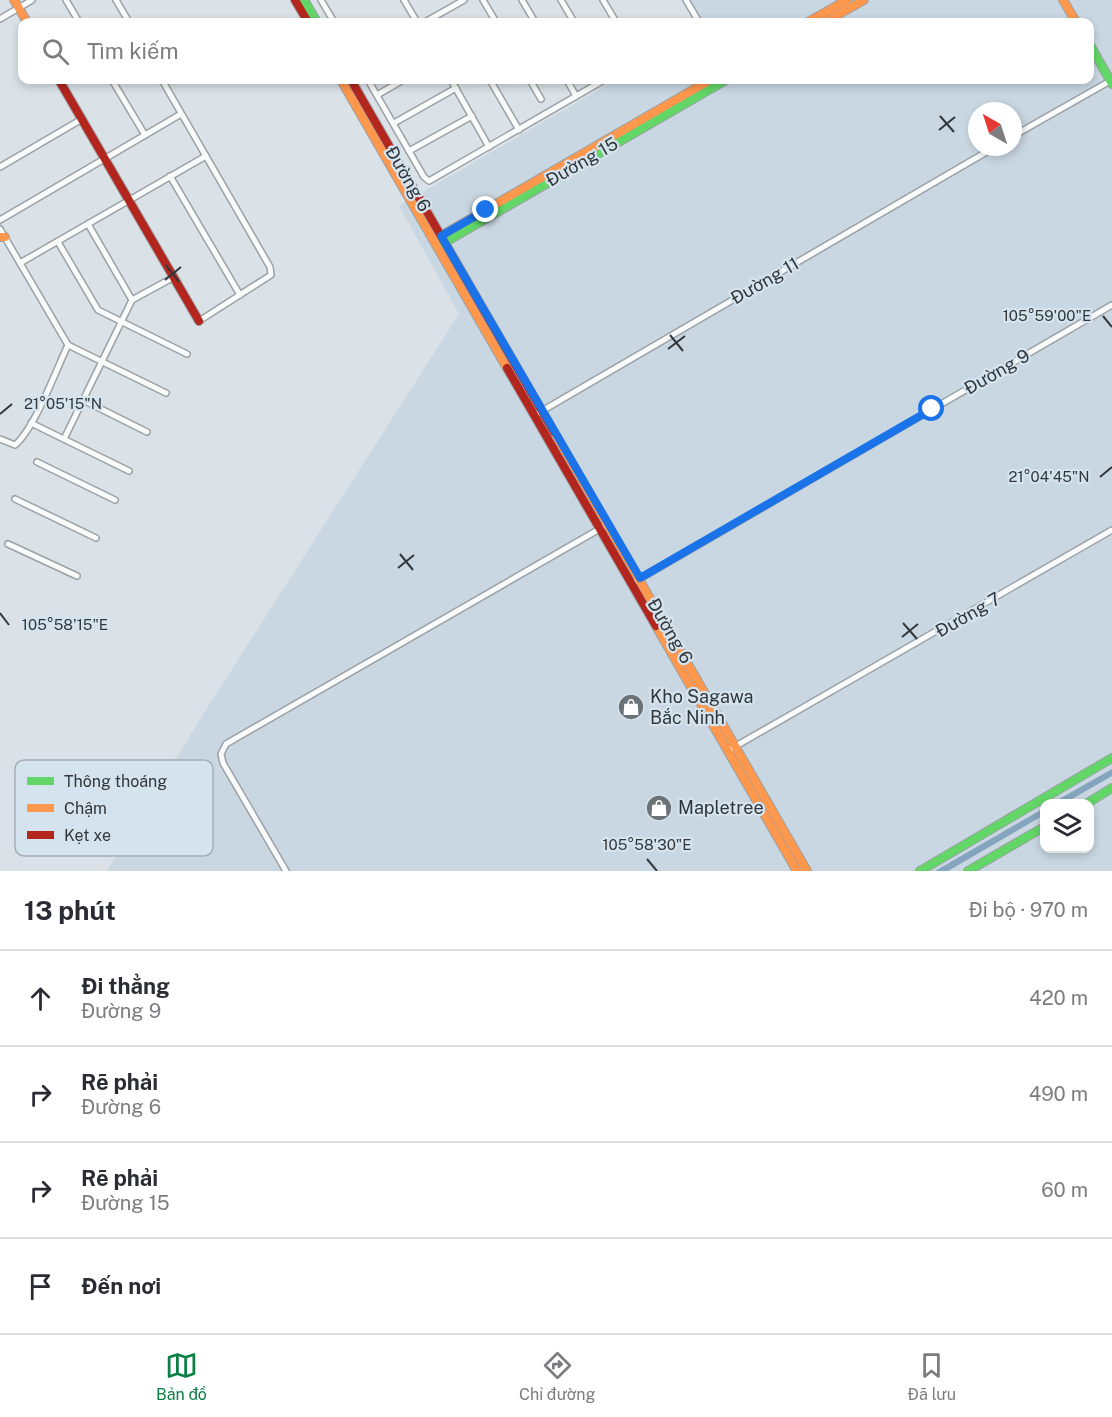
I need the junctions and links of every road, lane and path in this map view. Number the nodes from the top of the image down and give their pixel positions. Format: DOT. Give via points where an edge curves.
graph roads {
  1 [pos="14,0"];
  2 [pos="32,0"];
  3 [pos="66,0"];
  4 [pos="116,0"];
  5 [pos="295,0"];
  6 [pos="304,0"];
  7 [pos="321,0"];
  8 [pos="404,0"];
  9 [pos="464,0"];
  10 [pos="483,0"];
  11 [pos="522,0"];
  12 [pos="561,0"];
  13 [pos="603,0"];
  14 [pos="686,0"];
  15 [pos="847,0"];
  16 [pos="864,0"];
  17 [pos="1063,0"];
  18 [pos="19,8"];
  19 [pos="25,18"];
  20 [pos="77,18"];
  21 [pos="127,18"];
  22 [pos="306,18"];
  23 [pos="315,18"];
  24 [pos="332,18"];
  25 [pos="415,18"];
  26 [pos="432,18"];
  27 [pos="494,18"];
  28 [pos="533,18"];
  29 [pos="572,18"];
  30 [pos="614,18"];
  31 [pos="697,18"];
  32 [pos="815,18"];
  33 [pos="832,18"];
  34 [pos="1074,18"];
  35 [pos="0,19"];
  36 [pos="1094,53"];
  37 [pos="1111,82"];
  38 [pos="61,84"];
  39 [pos="114,84"];
  40 [pos="164,84"];
  41 [pos="343,84"];
  42 [pos="353,84"];
  43 [pos="370,84"];
  44 [pos="396,84"];
  45 [pos="454,84"];
  46 [pos="492,84"];
  47 [pos="533,84"];
  48 [pos="569,84"];
  49 [pos="597,84"];
  50 [pos="703,84"];
  51 [pos="719,84"];
  52 [pos="456,88"];
  53 [pos="377,95"];
  54 [pos="576,96"];
  55 [pos="542,99"];
  56 [pos="182,114"];
  57 [pos="471,116"];
  58 [pos="82,119"];
  59 [pos="394,123"];
  60 [pos="519,130"];
  61 [pos="1022,131"];
  62 [pos="145,135"];
  63 [pos="489,147"];
  64 [pos="409,151"];
  65 [pos="206,156"];
  66 [pos="980,156"];
  67 [pos="105,158"];
  68 [pos="0,167"];
  69 [pos="170,176"];
  70 [pos="540,183"];
  71 [pos="128,200"];
  72 [pos="0,220"];
  73 [pos="88,224"];
  74 [pos="0,229"];
  75 [pos="2,237"];
  76 [pos="439,241"];
  77 [pos="58,242"];
  78 [pos="20,263"];
  79 [pos="174,277"];
  80 [pos="240,295"];
  81 [pos="132,300"];
  82 [pos="1112,305"];
  83 [pos="199,321"];
  84 [pos="121,322"];
  85 [pos="68,345"];
  86 [pos="187,354"];
  87 [pos="102,361"];
  88 [pos="166,393"];
  89 [pos="83,400"];
  90 [pos="539,413"];
  91 [pos="31,423"];
  92 [pos="147,432"];
  93 [pos="0,439"];
  94 [pos="64,439"];
  95 [pos="37,462"];
  96 [pos="129,471"];
  97 [pos="15,500"];
  98 [pos="115,500"];
  99 [pos="605,526"];
  100 [pos="1112,530"];
  101 [pos="96,538"];
  102 [pos="8,544"];
  103 [pos="77,576"];
  104 [pos="640,578"];
  105 [pos="632,583"];
  106 [pos="732,748"];
  107 [pos="1112,758"];
  108 [pos="1112,788"];
  109 [pos="1094,799"];
  110 [pos="1040,829"];
  111 [pos="286,871"];
  112 [pos="797,871"];
  113 [pos="807,871"];
  114 [pos="920,871"];
  115 [pos="968,871"];
  1 -- 18 [label="main road"];
  2 -- 18 [label="street"];
  3 -- 20 [label="street"];
  4 -- 21 [label="street"];
  5 -- 22 [label="main road"];
  6 -- 23 [label="main road"];
  7 -- 24 [label="street"];
  8 -- 25 [label="street"];
  9 -- 26 [label="street"];
  10 -- 27 [label="street"];
  11 -- 28 [label="street"];
  12 -- 29 [label="street"];
  13 -- 30 [label="street"];
  14 -- 31 [label="street"];
  15 -- 32 [label="main road"];
  16 -- 33 [label="main road"];
  17 -- 34 [label="main road"];
  18 -- 19 [label="main road"];
  18 -- 35 [label="street"];
  36 -- 37 [label="main road"];
  37 -- 61 [label="street"];
  38 -- 58 [label="main road"];
  39 -- 62 [label="street"];
  40 -- 56 [label="street"];
  41 -- 76 [label="main road, Đường 6"];
  42 -- 76 [label="main road, Đường 6"];
  43 -- 53 [label="street"];
  44 -- 53 [label="street"];
  45 -- 52 [label="street"];
  46 -- 60 [label="street"];
  47 -- 55 [label="street"];
  48 -- 54 [label="street"];
  49 -- 54 [label="street"];
  50 -- 70 [label="main road, Đường 15"];
  51 -- 70 [label="main road, Đường 15"];
  52 -- 57 [label="street"];
  52 -- 59 [label="street"];
  53 -- 59 [label="street"];
  54 -- 60 [label="street"];
  56 -- 62 [label="street"];
  56 -- 65 [label="street"];
  57 -- 63 [label="street"];
  57 -- 64 [label="street"];
  58 -- 67 [label="main road"];
  58 -- 68 [label="street"];
  59 -- 64 [label="street"];
  60 -- 63 [label="street"];
  62 -- 67 [label="street"];
  63 -- 64 [label="street" via="429,180"];
  65 -- 69 [label="street"];
  65 -- 80 [label="street" via="270,267 271,275"];
  66 -- 90 [label="street, Đường 11"];
  67 -- 71 [label="main road"];
  67 -- 72 [label="street"];
  69 -- 71 [label="street"];
  69 -- 80 [label="street"];
  70 -- 76 [label="main road, Đường 15"];
  71 -- 73 [label="street"];
  71 -- 79 [label="main road"];
  73 -- 77 [label="street"];
  73 -- 81 [label="street"];
  74 -- 75 [label="street"];
  75 -- 78 [label="street"];
  76 -- 90 [label="main road, Đường 6"];
  77 -- 78 [label="street"];
  77 -- 84 [label="street" via="98,310"];
  78 -- 85 [label="street"];
  79 -- 81 [label="street"];
  79 -- 83 [label="main road"];
  80 -- 83 [label="street"];
  81 -- 84 [label="street"];
  82 -- 104 [label="street, Đường 9"];
  84 -- 86 [label="street"];
  84 -- 87 [label="street"];
  85 -- 87 [label="street"];
  85 -- 91 [label="street"];
  87 -- 88 [label="street"];
  87 -- 89 [label="street"];
  89 -- 92 [label="street"];
  89 -- 94 [label="street"];
  90 -- 99 [label="main road, Đường 6"];
  91 -- 93 [label="street" via="15,445"];
  91 -- 94 [label="street"];
  94 -- 96 [label="street"];
  95 -- 98 [label="street"];
  97 -- 101 [label="street"];
  99 -- 104 [label="main road, Đường 6"];
  99 -- 105 [label="main road, Đường 6"];
  99 -- 111 [label="street" via="226,744 221,754 223,763"];
  100 -- 106 [label="street, Đường 7"];
  102 -- 103 [label="street"];
  104 -- 105 [label="street, Đường 9"];
  104 -- 106 [label="main road, Đường 6"];
  105 -- 106 [label="main road, Đường 6"];
  106 -- 112 [label="main road, Đường 6"];
  106 -- 113 [label="main road, Đường 6"];
  107 -- 114 [label="main road"];
  108 -- 109 [label="main road"];
  110 -- 115 [label="main road"];
}
